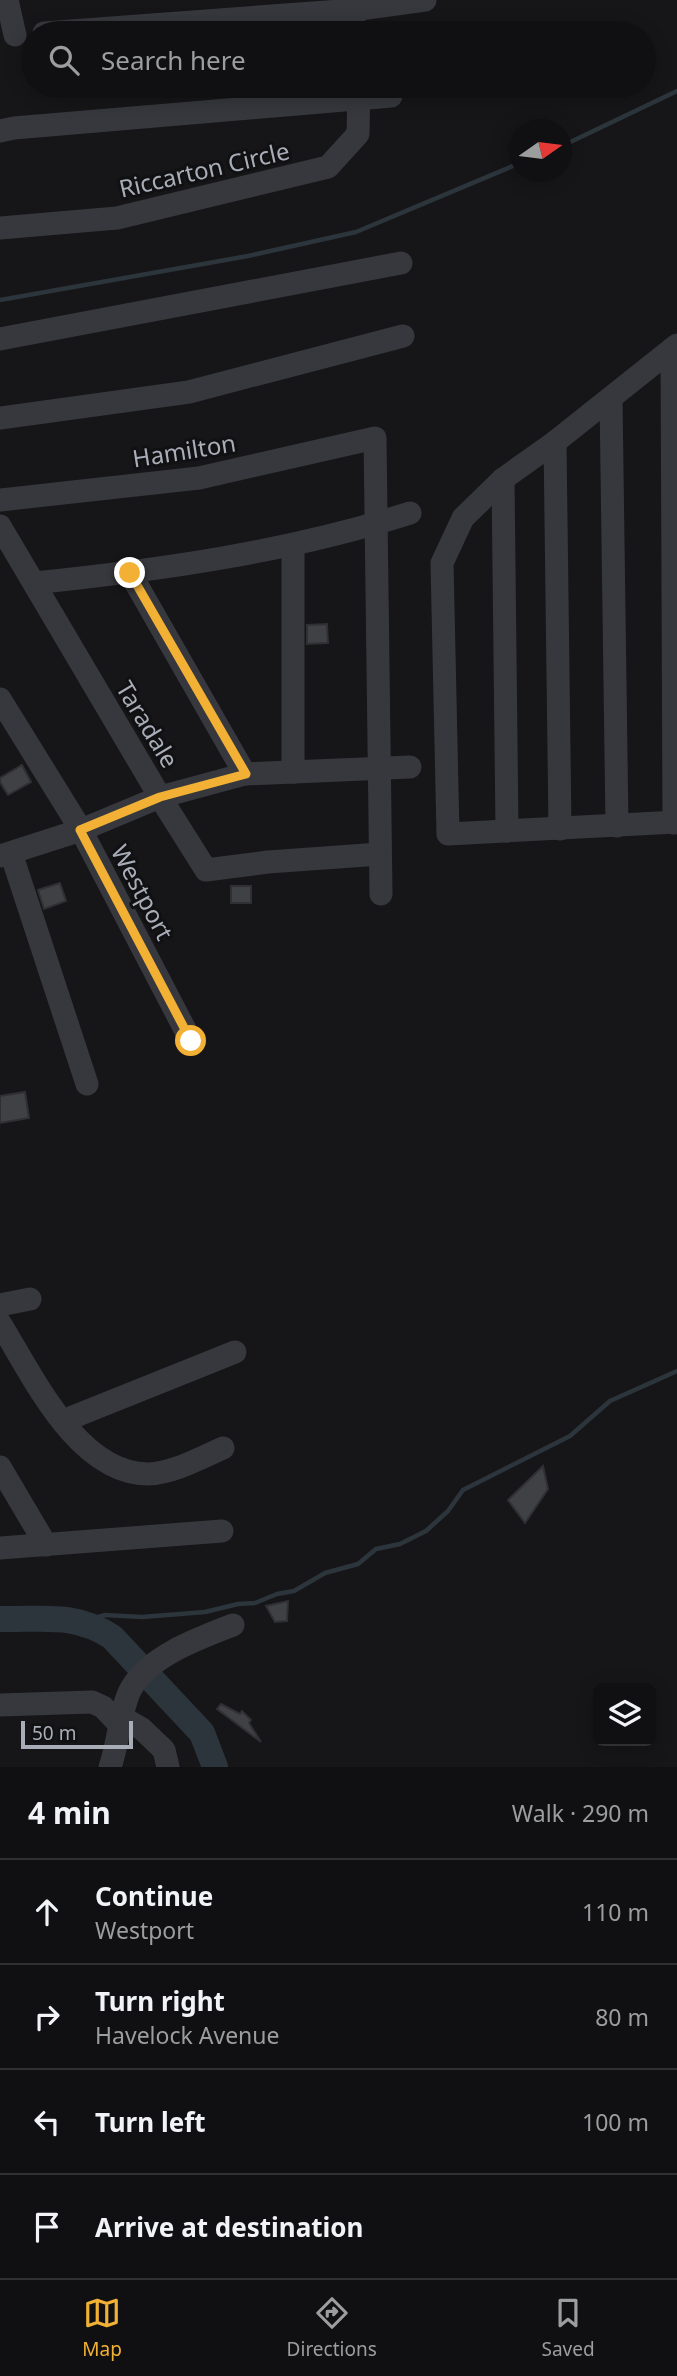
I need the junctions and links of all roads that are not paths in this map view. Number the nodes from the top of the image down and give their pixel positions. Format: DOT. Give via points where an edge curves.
graph roads {
  1 [pos="7,0"];
  2 [pos="425,0"];
  3 [pos="352,5"];
  4 [pos="220,10"];
  5 [pos="136,21"];
  6 [pos="16,35"];
  7 [pos="302,98"];
  8 [pos="360,98"];
  9 [pos="0,131"];
  10 [pos="0,228"];
  11 [pos="401,263"];
  12 [pos="402,336"];
  13 [pos="0,340"];
  14 [pos="674,347"];
  15 [pos="611,398"];
  16 [pos="0,418"];
  17 [pos="555,442"];
  18 [pos="503,479"];
  19 [pos="0,500"];
  20 [pos="410,513"];
  21 [pos="375,524"];
  22 [pos="0,526"];
  23 [pos="293,545"];
  24 [pos="130,573"];
  25 [pos="34,583"];
  26 [pos="0,699"];
  27 [pos="410,767"];
  28 [pos="379,769"];
  29 [pos="293,772"];
  30 [pos="246,774"];
  31 [pos="160,797"];
  32 [pos="676,822"];
  33 [pos="617,826"];
  34 [pos="560,829"];
  35 [pos="80,830"];
  36 [pos="507,831"];
  37 [pos="380,854"];
  38 [pos="6,855"];
  39 [pos="381,894"];
  40 [pos="191,1041"];
  41 [pos="87,1084"];
  42 [pos="30,1299"];
  43 [pos="0,1305"];
  44 [pos="0,1323"];
  45 [pos="235,1352"];
  46 [pos="63,1421"];
  47 [pos="223,1448"];
  48 [pos="0,1467"];
  49 [pos="222,1531"];
  50 [pos="46,1545"];
  51 [pos="0,1548"];
  52 [pos="233,1625"];
  53 [pos="0,1705"];
  54 [pos="122,1722"];
  55 [pos="110,1767"];
  56 [pos="168,1767"];
  1 -- 6 [label="street"];
  2 -- 3 [label="street"];
  3 -- 4 [label="street"];
  4 -- 5 [label="street"];
  7 -- 9 [label="street"];
  8 -- 10 [label="street, Riccarton Circle" via="358,134 328,167 117,218"];
  11 -- 13 [label="street"];
  12 -- 16 [label="street" via="189,392"];
  14 -- 15 [label="street"];
  14 -- 32 [label="street"];
  15 -- 17 [label="street"];
  15 -- 33 [label="street"];
  17 -- 18 [label="street"];
  17 -- 34 [label="street"];
  18 -- 36 [label="street"];
  18 -- 36 [label="street" via="463,518 442,564 448,834"];
  19 -- 21 [label="street, Hamilton" via="199,478 375,438"];
  20 -- 21 [label="street"];
  21 -- 23 [label="street"];
  21 -- 28 [label="street"];
  22 -- 25 [label="street, Taradale"];
  23 -- 24 [label="street"];
  23 -- 29 [label="street"];
  24 -- 25 [label="street"];
  24 -- 30 [label="street"];
  25 -- 31 [label="street, Taradale"];
  26 -- 35 [label="street, Westport"];
  27 -- 28 [label="street"];
  28 -- 29 [label="street"];
  28 -- 37 [label="street"];
  29 -- 30 [label="street"];
  30 -- 31 [label="street"];
  31 -- 35 [label="street"];
  31 -- 37 [label="street, Taradale" via="206,870"];
  32 -- 33 [label="street"];
  33 -- 34 [label="street"];
  34 -- 36 [label="street"];
  35 -- 38 [label="street"];
  35 -- 40 [label="street, Westport"];
  37 -- 39 [label="street"];
  38 -- 41 [label="street"];
  42 -- 43 [label="street"];
  44 -- 46 [label="street"];
  45 -- 46 [label="street"];
  46 -- 47 [label="street" via="85,1446 126,1472 169,1471"];
  48 -- 50 [label="street"];
  49 -- 50 [label="street"];
  50 -- 51 [label="street"];
  52 -- 54 [label="street" via="187,1643 148,1669 132,1688"];
  53 -- 54 [label="street" via="92,1702"];
  54 -- 55 [label="street"];
  54 -- 56 [label="street" via="142,1729 164,1749"];
}
